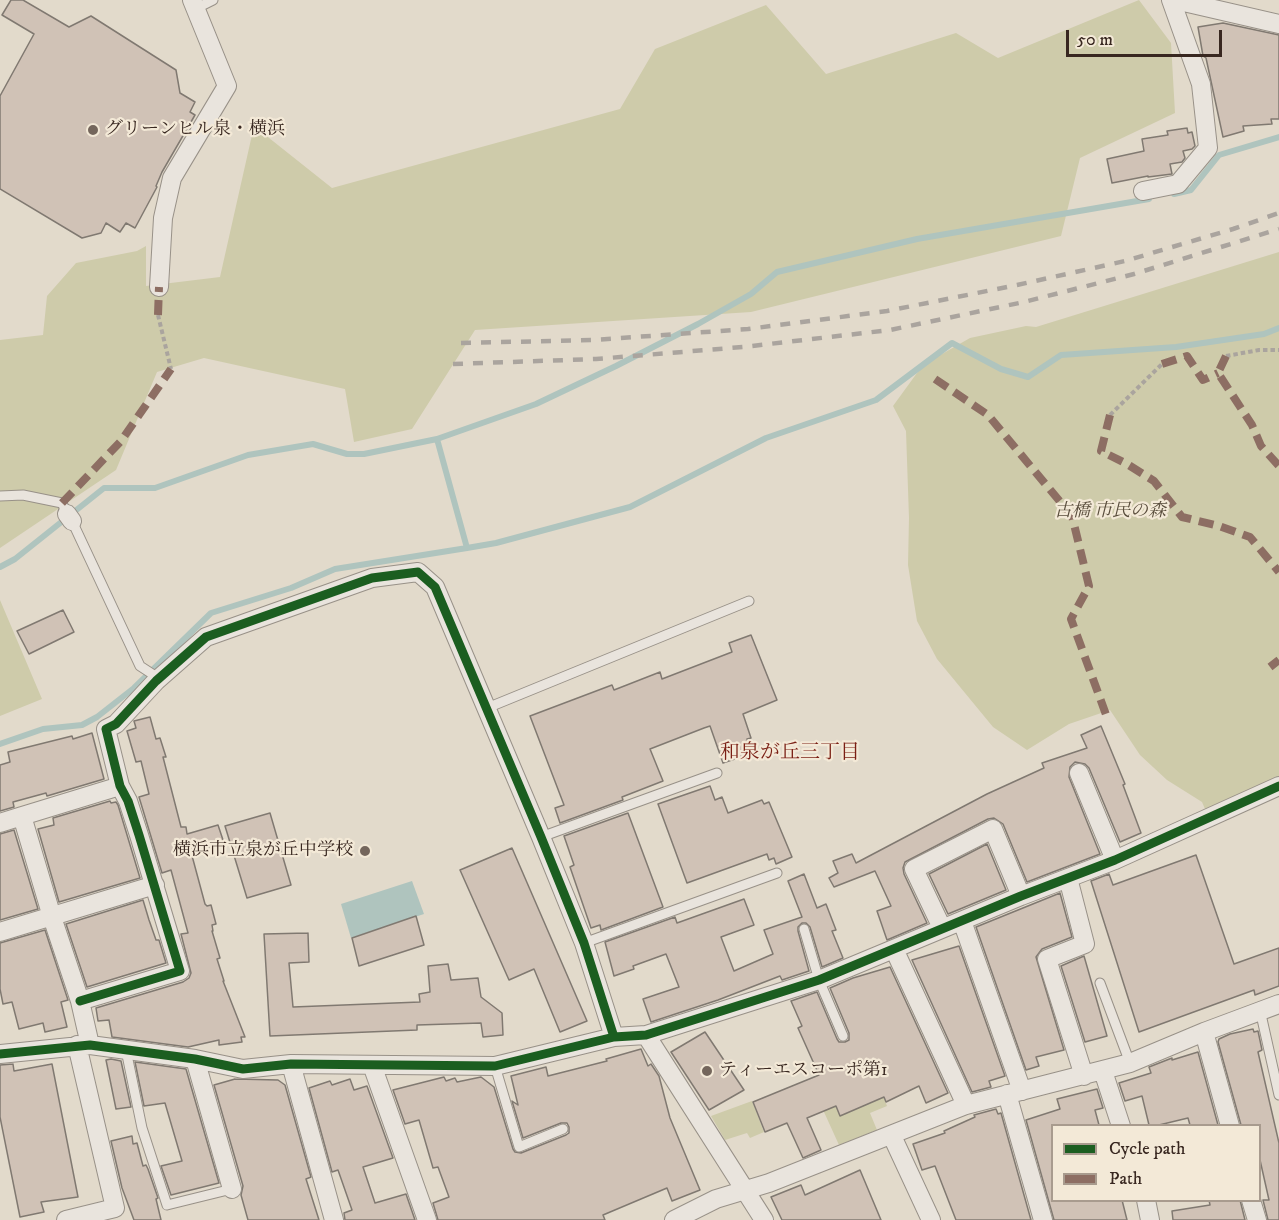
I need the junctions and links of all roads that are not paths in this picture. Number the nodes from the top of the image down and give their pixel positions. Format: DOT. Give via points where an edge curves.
graph roads {
  1 [pos="213,0"];
  2 [pos="1173,0"];
  3 [pos="193,4"];
  4 [pos="1279,24"];
  5 [pos="1143,191"];
  6 [pos="159,287"];
  7 [pos="0,496"];
  8 [pos="748,601"];
  9 [pos="160,679"];
  10 [pos="487,708"];
  11 [pos="717,773"];
  12 [pos="1079,773"];
  13 [pos="120,786"];
  14 [pos="1279,786"];
  15 [pos="22,816"];
  16 [pos="0,823"];
  17 [pos="542,837"];
  18 [pos="1115,860"];
  19 [pos="777,873"];
  20 [pos="1068,878"];
  21 [pos="155,885"];
  22 [pos="1021,896"];
  23 [pos="52,917"];
  24 [pos="962,921"];
  25 [pos="942,928"];
  26 [pos="804,929"];
  27 [pos="0,932"];
  28 [pos="584,943"];
  29 [pos="894,949"];
  30 [pos="819,980"];
  31 [pos="1100,983"];
  32 [pos="80,1001"];
  33 [pos="1279,1004"];
  34 [pos="1260,1010"];
  35 [pos="1204,1032"];
  36 [pos="646,1035"];
  37 [pos="843,1036"];
  38 [pos="614,1037"];
  39 [pos="84,1045"];
  40 [pos="126,1050"];
  41 [pos="0,1054"];
  42 [pos="195,1059"];
  43 [pos="1130,1063"];
  44 [pos="291,1064"];
  45 [pos="372,1065"];
  46 [pos="495,1066"];
  47 [pos="1103,1071"];
  48 [pos="1084,1076"];
  49 [pos="1014,1092"];
  50 [pos="1279,1095"];
  51 [pos="966,1106"];
  52 [pos="1121,1124"];
  53 [pos="1230,1124"];
  54 [pos="563,1129"];
  55 [pos="892,1136"];
  56 [pos="232,1189"];
  57 [pos="745,1190"];
  58 [pos="1146,1202"];
  59 [pos="1252,1202"];
  60 [pos="66,1220"];
  61 [pos="334,1220"];
  62 [pos="427,1220"];
  63 [pos="674,1220"];
  64 [pos="764,1220"];
  65 [pos="931,1220"];
  66 [pos="1043,1220"];
  67 [pos="1150,1220"];
  68 [pos="1257,1220"];
  1 -- 3 [label="lane"];
  2 -- 4 [label="street"];
  2 -- 5 [label="street" via="1201,84 1209,148 1178,184"];
  3 -- 6 [label="street" via="227,86 172,178 163,218"];
  7 -- 9 [label="lane" via="23,495 62,503 140,666"];
  8 -- 10 [label="lane"];
  9 -- 10 [label="street" via="206,637 372,578 418,573 435,587"];
  9 -- 13 [label="street" via="116,724 106,729"];
  10 -- 17 [label="street"];
  11 -- 17 [label="lane"];
  12 -- 18 [label="street"];
  13 -- 15 [label="street"];
  13 -- 21 [label="street"];
  14 -- 18 [label="street"];
  15 -- 16 [label="street"];
  15 -- 23 [label="street"];
  17 -- 28 [label="street"];
  18 -- 20 [label="street"];
  19 -- 28 [label="lane"];
  20 -- 22 [label="street"];
  20 -- 48 [label="street" via="1085,944 1047,958"];
  21 -- 23 [label="street"];
  21 -- 32 [label="street" via="180,971"];
  22 -- 24 [label="street"];
  22 -- 25 [label="street" via="993,829 914,869"];
  23 -- 27 [label="street"];
  23 -- 32 [label="street"];
  24 -- 25 [label="street"];
  24 -- 49 [label="street"];
  25 -- 29 [label="street"];
  26 -- 30 [label="lane"];
  28 -- 38 [label="street"];
  29 -- 30 [label="street"];
  29 -- 51 [label="street"];
  30 -- 36 [label="street"];
  30 -- 37 [label="lane"];
  31 -- 43 [label="lane"];
  32 -- 39 [label="street"];
  33 -- 34 [label="street"];
  34 -- 35 [label="street"];
  34 -- 50 [label="lane"];
  35 -- 43 [label="street"];
  35 -- 53 [label="street"];
  36 -- 38 [label="street"];
  36 -- 57 [label="street"];
  38 -- 46 [label="street"];
  39 -- 40 [label="street"];
  39 -- 41 [label="street"];
  39 -- 60 [label="street" via="115,1208"];
  40 -- 42 [label="street"];
  40 -- 56 [label="lane" via="142,1128 167,1205"];
  42 -- 44 [label="street" via="243,1070"];
  42 -- 56 [label="street"];
  43 -- 47 [label="street"];
  44 -- 45 [label="street"];
  44 -- 61 [label="street"];
  45 -- 46 [label="street"];
  45 -- 62 [label="street"];
  46 -- 54 [label="lane" via="519,1147"];
  47 -- 48 [label="street"];
  47 -- 52 [label="street"];
  48 -- 49 [label="street"];
  49 -- 51 [label="street"];
  49 -- 66 [label="street"];
  51 -- 55 [label="street"];
  55 -- 57 [label="street"];
  55 -- 65 [label="street"];
  57 -- 63 [label="street"];
  57 -- 64 [label="street"];
  58 -- 67 [label="street"];
  59 -- 68 [label="street"];
}
